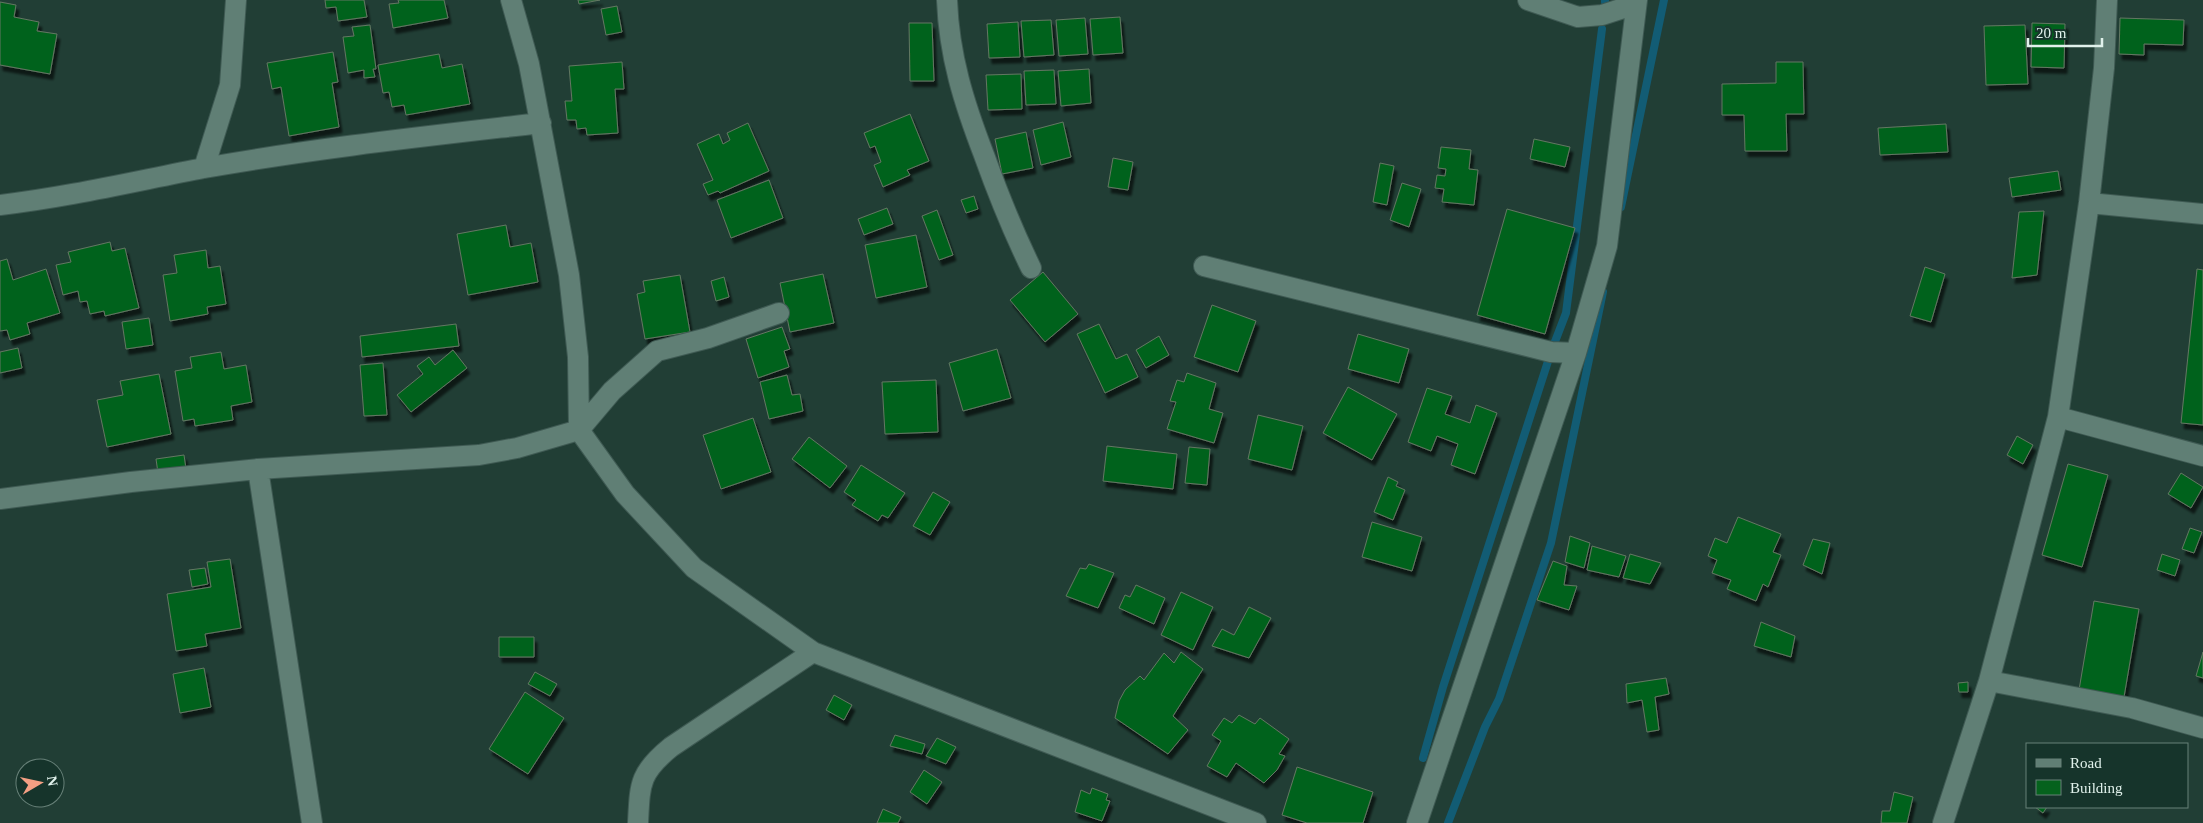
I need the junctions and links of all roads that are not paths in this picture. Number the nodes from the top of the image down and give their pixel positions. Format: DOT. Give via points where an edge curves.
graph roads {
  1 [pos="236,0"];
  2 [pos="511,0"];
  3 [pos="948,0"];
  4 [pos="1528,0"];
  5 [pos="2107,0"];
  6 [pos="1636,2"];
  7 [pos="541,123"];
  8 [pos="204,168"];
  9 [pos="2089,203"];
  10 [pos="0,205"];
  11 [pos="2203,214"];
  12 [pos="1204,266"];
  13 [pos="1031,268"];
  14 [pos="779,313"];
  15 [pos="1576,353"];
  16 [pos="2058,417"];
  17 [pos="579,430"];
  18 [pos="2203,456"];
  19 [pos="258,469"];
  20 [pos="0,499"];
  21 [pos="813,652"];
  22 [pos="1989,681"];
  23 [pos="2203,728"];
  24 [pos="312,823"];
  25 [pos="638,823"];
  26 [pos="1256,823"];
  27 [pos="1417,823"];
  28 [pos="1943,823"];
  1 -- 8 [label="street" via="230,85"];
  2 -- 7 [label="street"];
  3 -- 13 [label="street" via="951,45 964,100 1005,212"];
  4 -- 6 [label="street" via="1578,17 1602,15"];
  5 -- 9 [label="street" via="2104,68"];
  6 -- 15 [label="street" via="1607,246"];
  7 -- 8 [label="street" via="385,140"];
  7 -- 17 [label="street" via="570,275 578,356"];
  8 -- 10 [label="street" via="131,184"];
  9 -- 11 [label="street"];
  9 -- 16 [label="street"];
  12 -- 15 [label="street" via="1551,352"];
  14 -- 17 [label="street" via="708,338 657,351 612,391"];
  15 -- 27 [label="street"];
  16 -- 18 [label="street"];
  16 -- 22 [label="street"];
  17 -- 19 [label="street" via="479,455"];
  17 -- 21 [label="street" via="625,494 694,568"];
  19 -- 20 [label="street"];
  19 -- 24 [label="street"];
  21 -- 25 [label="street" via="657,759 640,788"];
  21 -- 26 [label="street"];
  22 -- 23 [label="street" via="2132,708"];
  22 -- 28 [label="street"];
}
